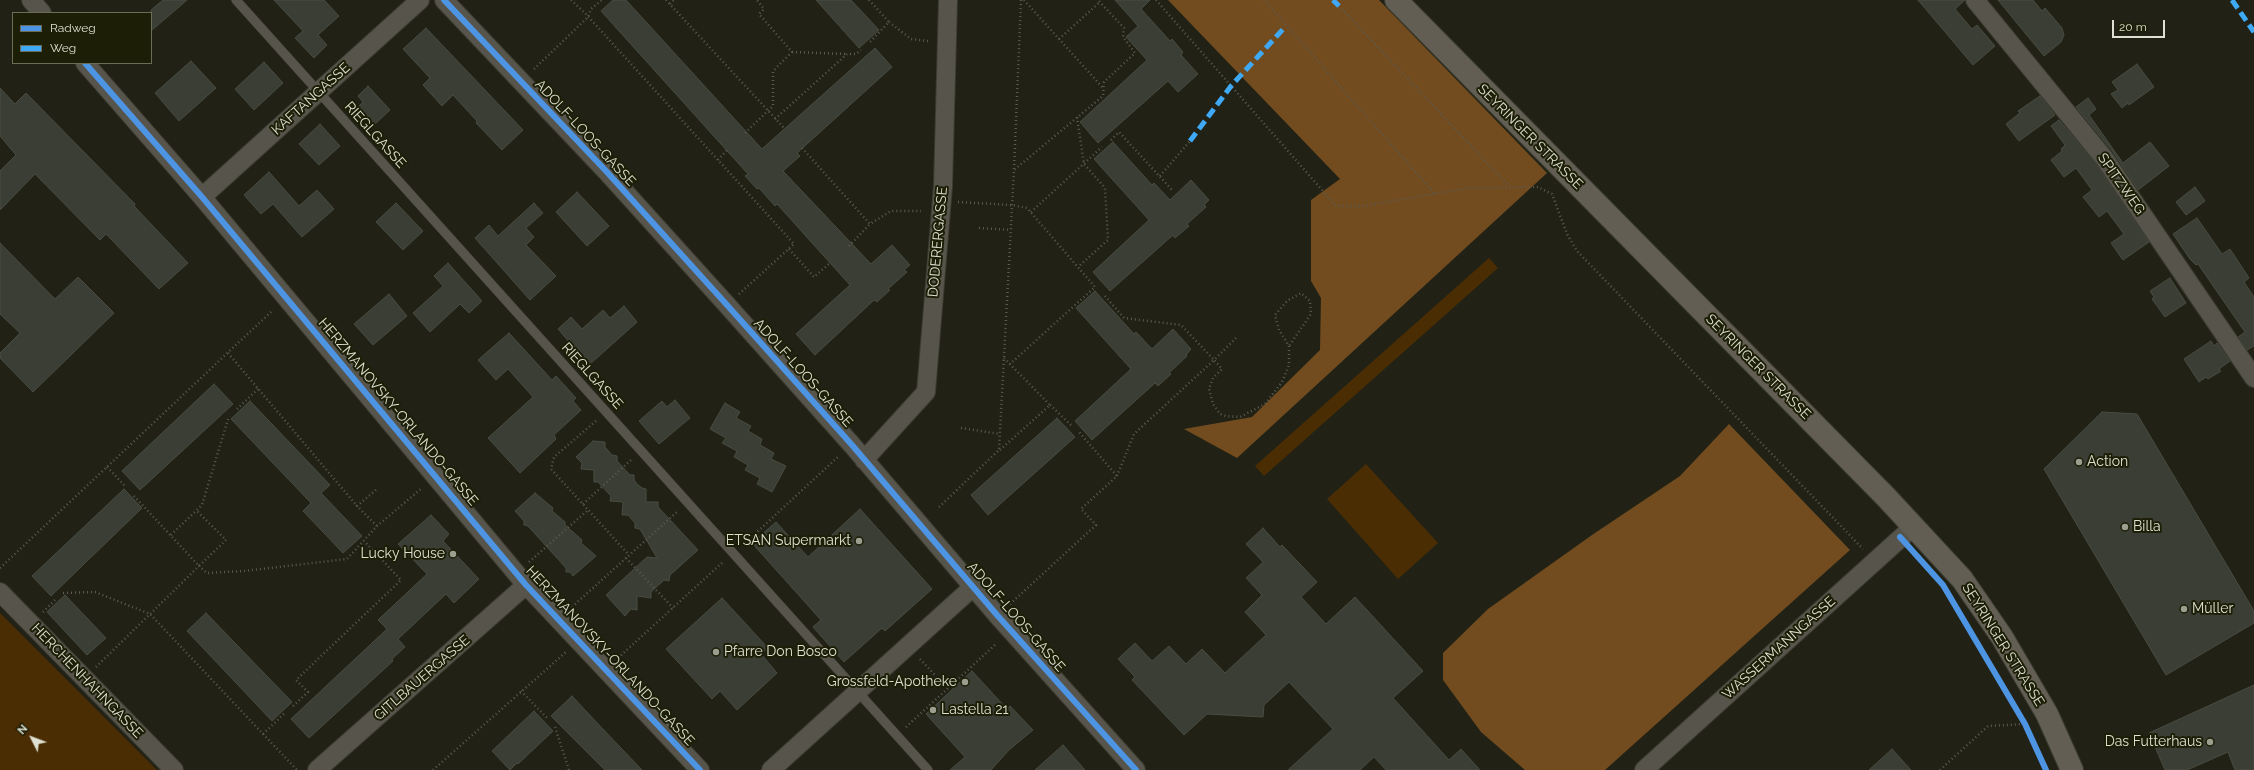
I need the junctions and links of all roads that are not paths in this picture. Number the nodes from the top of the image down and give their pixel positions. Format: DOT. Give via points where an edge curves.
graph roads {
  1 [pos="30,0"];
  2 [pos="236,0"];
  3 [pos="420,0"];
  4 [pos="444,0"];
  5 [pos="948,0"];
  6 [pos="1396,0"];
  7 [pos="1975,0"];
  8 [pos="41,12"];
  9 [pos="86,64"];
  10 [pos="318,92"];
  11 [pos="202,197"];
  12 [pos="2254,378"];
  13 [pos="864,460"];
  14 [pos="1914,526"];
  15 [pos="521,579"];
  16 [pos="973,587"];
  17 [pos="0,592"];
  18 [pos="858,692"];
  19 [pos="174,770"];
  20 [pos="317,770"];
  21 [pos="700,770"];
  22 [pos="771,770"];
  23 [pos="928,770"];
  24 [pos="1136,770"];
  25 [pos="1644,770"];
  26 [pos="2072,770"];
  1 -- 8 [label="street"];
  2 -- 10 [label="lane, RIEGLGASSE"];
  3 -- 10 [label="street, KAFTANGASSE"];
  4 -- 13 [label="street, ADOLF-LOOS-GASSE" via="727,305"];
  5 -- 13 [label="street, DODERERGASSE" via="943,186 926,392"];
  6 -- 14 [label="main road, SEYRINGER STRASSE"];
  7 -- 12 [label="street, SPITZWEG" via="2104,158"];
  9 -- 11 [label="street, HERZMANOVSKY-ORLANDO-GASSE"];
  10 -- 11 [label="street, KAFTANGASSE"];
  10 -- 18 [label="lane, RIEGLGASSE"];
  11 -- 15 [label="street, HERZMANOVSKY-ORLANDO-GASSE"];
  13 -- 16 [label="street, ADOLF-LOOS-GASSE"];
  14 -- 25 [label="street, WASSERMANNGASSE"];
  14 -- 26 [label="main road, SEYRINGER STRASSE" via="1962,579 2002,637 2047,714"];
  15 -- 20 [label="street, GITLBAUERGASSE"];
  15 -- 21 [label="street, HERZMANOVSKY-ORLANDO-GASSE"];
  16 -- 18 [label="street"];
  16 -- 24 [label="street, ADOLF-LOOS-GASSE"];
  17 -- 19 [label="street, HERCHENHAHNGASSE"];
  18 -- 22 [label="street"];
  18 -- 23 [label="lane, RIEGLGASSE"];
}
